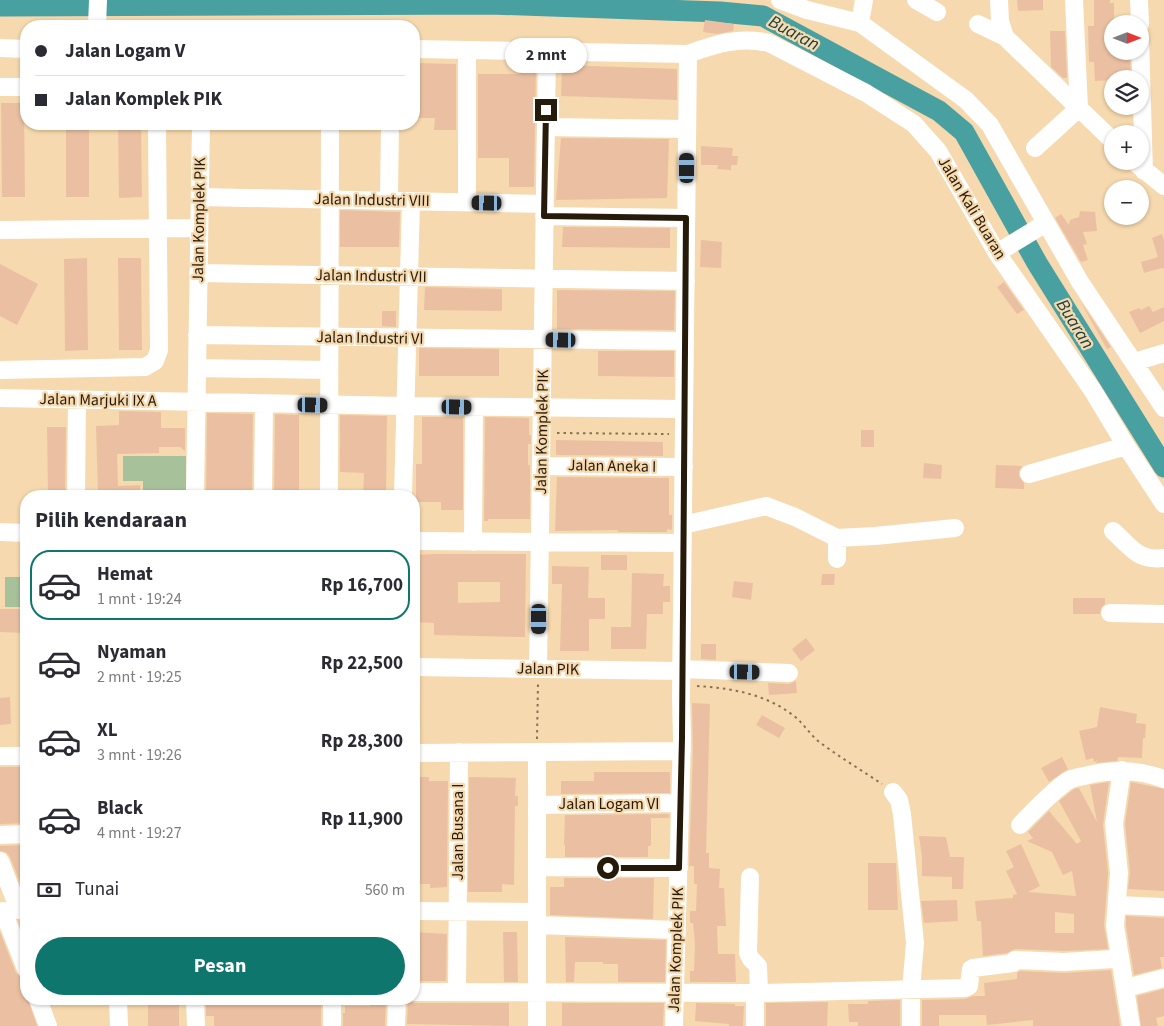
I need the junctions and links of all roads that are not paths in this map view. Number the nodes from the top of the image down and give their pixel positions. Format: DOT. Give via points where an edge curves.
graph roads {
  1 [pos="98,0"];
  2 [pos="780,0"];
  3 [pos="864,0"];
  4 [pos="916,0"];
  5 [pos="999,0"];
  6 [pos="1074,0"];
  7 [pos="1139,0"];
  8 [pos="937,12"];
  9 [pos="1140,15"];
  10 [pos="97,20"];
  11 [pos="860,23"];
  12 [pos="978,24"];
  13 [pos="1005,38"];
  14 [pos="0,48"];
  15 [pos="20,49"];
  16 [pos="420,49"];
  17 [pos="467,50"];
  18 [pos="547,51"];
  19 [pos="688,54"];
  20 [pos="1140,60"];
  21 [pos="0,87"];
  22 [pos="20,87"];
  23 [pos="1079,108"];
  24 [pos="1139,125"];
  25 [pos="546,127"];
  26 [pos="687,129"];
  27 [pos="157,130"];
  28 [pos="201,130"];
  29 [pos="330,130"];
  30 [pos="390,130"];
  31 [pos="1104,132"];
  32 [pos="1035,148"];
  33 [pos="1144,170"];
  34 [pos="1164,186"];
  35 [pos="200,197"];
  36 [pos="330,199"];
  37 [pos="389,200"];
  38 [pos="411,201"];
  39 [pos="467,202"];
  40 [pos="544,210"];
  41 [pos="686,218"];
  42 [pos="1044,224"];
  43 [pos="157,228"];
  44 [pos="199,228"];
  45 [pos="0,230"];
  46 [pos="1000,251"];
  47 [pos="198,273"];
  48 [pos="330,275"];
  49 [pos="409,276"];
  50 [pos="544,278"];
  51 [pos="686,280"];
  52 [pos="198,335"];
  53 [pos="330,337"];
  54 [pos="407,338"];
  55 [pos="543,340"];
  56 [pos="685,341"];
  57 [pos="1164,353"];
  58 [pos="1134,362"];
  59 [pos="197,368"];
  60 [pos="0,370"];
  61 [pos="329,370"];
  62 [pos="0,398"];
  63 [pos="77,400"];
  64 [pos="196,402"];
  65 [pos="264,404"];
  66 [pos="329,405"];
  67 [pos="406,406"];
  68 [pos="474,407"];
  69 [pos="542,408"];
  70 [pos="1164,408"];
  71 [pos="684,409"];
  72 [pos="1126,446"];
  73 [pos="541,466"];
  74 [pos="684,467"];
  75 [pos="1029,474"];
  76 [pos="76,490"];
  77 [pos="195,490"];
  78 [pos="263,490"];
  79 [pos="329,490"];
  80 [pos="404,490"];
  81 [pos="1164,504"];
  82 [pos="683,525"];
  83 [pos="955,528"];
  84 [pos="1113,530"];
  85 [pos="0,532"];
  86 [pos="20,532"];
  87 [pos="837,538"];
  88 [pos="420,541"];
  89 [pos="473,542"];
  90 [pos="540,542"];
  91 [pos="683,543"];
  92 [pos="1164,558"];
  93 [pos="837,559"];
  94 [pos="1110,613"];
  95 [pos="1164,614"];
  96 [pos="420,667"];
  97 [pos="538,669"];
  98 [pos="789,673"];
  99 [pos="682,681"];
  100 [pos="682,744"];
  101 [pos="459,752"];
  102 [pos="537,752"];
  103 [pos="420,753"];
  104 [pos="0,756"];
  105 [pos="20,756"];
  106 [pos="1122,770"];
  107 [pos="1164,779"];
  108 [pos="893,792"];
  109 [pos="680,803"];
  110 [pos="537,805"];
  111 [pos="1020,825"];
  112 [pos="20,834"];
  113 [pos="0,835"];
  114 [pos="0,861"];
  115 [pos="537,867"];
  116 [pos="679,868"];
  117 [pos="750,877"];
  118 [pos="1117,905"];
  119 [pos="1164,907"];
  120 [pos="12,910"];
  121 [pos="420,911"];
  122 [pos="457,911"];
  123 [pos="537,919"];
  124 [pos="677,930"];
  125 [pos="20,944"];
  126 [pos="1120,956"];
  127 [pos="1164,978"];
  128 [pos="1126,988"];
  129 [pos="911,990"];
  130 [pos="420,992"];
  131 [pos="457,992"];
  132 [pos="675,992"];
  133 [pos="537,993"];
  134 [pos="757,993"];
  135 [pos="40,1005"];
  136 [pos="118,1005"];
  137 [pos="195,1005"];
  138 [pos="332,1005"];
  139 [pos="397,1005"];
  140 [pos="911,1025"];
  141 [pos="48,1026"];
  142 [pos="119,1026"];
  143 [pos="196,1026"];
  144 [pos="332,1026"];
  145 [pos="396,1026"];
  146 [pos="537,1026"];
  147 [pos="674,1026"];
  148 [pos="756,1026"];
  149 [pos="1131,1026"];
  1 -- 10 [label="street"];
  2 -- 11 [label="street"];
  3 -- 11 [label="street"];
  4 -- 8 [label="street"];
  5 -- 13 [label="street"];
  6 -- 23 [label="street"];
  7 -- 9 [label="street"];
  11 -- 42 [label="street" via="966,100 990,125"];
  12 -- 13 [label="street"];
  13 -- 23 [label="street"];
  14 -- 15 [label="street"];
  16 -- 17 [label="street"];
  17 -- 18 [label="street"];
  17 -- 39 [label="street"];
  18 -- 19 [label="street"];
  18 -- 25 [label="street, Jalan Komplek PIK"];
  19 -- 26 [label="street, Jalan Komplek PIK"];
  19 -- 46 [label="street, Jalan Kali Buaran" via="738,40 762,41 866,93 914,124 938,150"];
  20 -- 24 [label="street"];
  21 -- 22 [label="street"];
  23 -- 31 [label="street"];
  23 -- 32 [label="street"];
  25 -- 26 [label="street"];
  25 -- 40 [label="street, Jalan Komplek PIK"];
  26 -- 41 [label="street, Jalan Komplek PIK"];
  27 -- 43 [label="street"];
  28 -- 35 [label="street, Jalan Komplek PIK"];
  29 -- 36 [label="street"];
  30 -- 37 [label="street"];
  33 -- 34 [label="street"];
  35 -- 36 [label="street, Jalan Industri VIII"];
  35 -- 44 [label="street, Jalan Komplek PIK"];
  36 -- 37 [label="street, Jalan Industri VIII"];
  36 -- 48 [label="street"];
  37 -- 38 [label="street, Jalan Industri VIII"];
  38 -- 39 [label="street, Jalan Industri VIII"];
  38 -- 49 [label="street"];
  39 -- 40 [label="street, Jalan Industri VIII"];
  40 -- 41 [label="street, Jalan Industri VIII"];
  40 -- 50 [label="street, Jalan Komplek PIK"];
  41 -- 51 [label="street, Jalan Komplek PIK"];
  42 -- 46 [label="street"];
  42 -- 58 [label="street"];
  43 -- 44 [label="street"];
  43 -- 45 [label="street"];
  43 -- 60 [label="street" via="160,350 155,361 145,367"];
  44 -- 47 [label="street, Jalan Komplek PIK"];
  46 -- 72 [label="street, Jalan Kali Buaran" via="1093,390"];
  47 -- 48 [label="street, Jalan Industri VII"];
  47 -- 52 [label="street, Jalan Komplek PIK"];
  48 -- 49 [label="street, Jalan Industri VII"];
  48 -- 53 [label="street"];
  49 -- 50 [label="street, Jalan Industri VII"];
  49 -- 54 [label="street"];
  50 -- 51 [label="street, Jalan Industri VII"];
  50 -- 55 [label="street, Jalan Komplek PIK"];
  51 -- 56 [label="street, Jalan Komplek PIK"];
  52 -- 53 [label="street, Jalan Industri VI"];
  52 -- 59 [label="street, Jalan Komplek PIK"];
  53 -- 54 [label="street, Jalan Industri VI"];
  53 -- 61 [label="street"];
  54 -- 55 [label="street, Jalan Industri VI"];
  54 -- 67 [label="street"];
  55 -- 56 [label="street, Jalan Industri VI"];
  55 -- 69 [label="street, Jalan Komplek PIK"];
  56 -- 71 [label="street, Jalan Komplek PIK"];
  57 -- 58 [label="street"];
  58 -- 70 [label="street"];
  59 -- 61 [label="street"];
  59 -- 64 [label="street, Jalan Komplek PIK"];
  61 -- 66 [label="street"];
  62 -- 63 [label="street, Jalan Marjuki IX A"];
  63 -- 64 [label="street, Jalan Marjuki IX A"];
  63 -- 76 [label="street"];
  64 -- 65 [label="street, Jalan Marjuki IX A"];
  64 -- 77 [label="street, Jalan Komplek PIK"];
  65 -- 66 [label="street, Jalan Marjuki IX A"];
  65 -- 78 [label="street"];
  66 -- 67 [label="street, Jalan Marjuki IX A"];
  66 -- 79 [label="street"];
  67 -- 68 [label="street, Jalan Marjuki IX A"];
  67 -- 80 [label="street"];
  68 -- 69 [label="street, Jalan Marjuki IX A"];
  68 -- 89 [label="street"];
  69 -- 71 [label="street, Jalan Marjuki IX A"];
  69 -- 73 [label="street, Jalan Komplek PIK"];
  71 -- 74 [label="street, Jalan Komplek PIK"];
  72 -- 75 [label="street"];
  72 -- 81 [label="street, Jalan Kali Buaran"];
  73 -- 74 [label="street, Jalan Aneka I"];
  73 -- 90 [label="street, Jalan Komplek PIK"];
  74 -- 82 [label="street, Jalan Komplek PIK"];
  82 -- 87 [label="street" via="766,506"];
  82 -- 91 [label="street, Jalan Komplek PIK"];
  83 -- 87 [label="street"];
  84 -- 92 [label="street" via="1143,557"];
  85 -- 86 [label="street"];
  87 -- 93 [label="street"];
  88 -- 89 [label="street"];
  89 -- 90 [label="street"];
  90 -- 91 [label="street"];
  90 -- 97 [label="street, Jalan Komplek PIK"];
  91 -- 99 [label="street, Jalan Komplek PIK"];
  94 -- 95 [label="street"];
  96 -- 97 [label="street, Jalan PIK"];
  97 -- 99 [label="street, Jalan PIK"];
  98 -- 99 [label="street, Jalan PIK"];
  99 -- 100 [label="street, Jalan Komplek PIK"];
  100 -- 102 [label="street"];
  100 -- 109 [label="street, Jalan Komplek PIK"];
  101 -- 102 [label="street"];
  101 -- 103 [label="street"];
  101 -- 122 [label="street, Jalan Busana I"];
  102 -- 110 [label="street"];
  104 -- 105 [label="street"];
  106 -- 107 [label="street"];
  106 -- 111 [label="street" via="1070,780"];
  106 -- 118 [label="street" via="1114,824 1118,858"];
  108 -- 129 [label="street" via="899,800 902,814 914,922"];
  109 -- 110 [label="street, Jalan Logam VI"];
  109 -- 116 [label="street, Jalan Komplek PIK"];
  110 -- 115 [label="street"];
  112 -- 113 [label="street"];
  114 -- 120 [label="street"];
  115 -- 116 [label="street"];
  115 -- 123 [label="street"];
  116 -- 124 [label="street, Jalan Komplek PIK"];
  117 -- 134 [label="street" via="748,953 758,966"];
  118 -- 119 [label="street"];
  118 -- 126 [label="street" via="1115,926"];
  120 -- 125 [label="street"];
  121 -- 122 [label="street"];
  122 -- 123 [label="street"];
  122 -- 131 [label="street, Jalan Busana I"];
  123 -- 124 [label="street"];
  123 -- 133 [label="street"];
  124 -- 132 [label="street, Jalan Komplek PIK"];
  126 -- 128 [label="street"];
  126 -- 129 [label="street" via="1064,962 1015,960 1013,963 972,968 969,986 965,988"];
  127 -- 128 [label="street"];
  128 -- 149 [label="street"];
  129 -- 134 [label="street"];
  129 -- 140 [label="street"];
  130 -- 131 [label="street"];
  131 -- 133 [label="street"];
  132 -- 133 [label="street"];
  132 -- 134 [label="street"];
  132 -- 147 [label="street, Jalan Komplek PIK"];
  133 -- 146 [label="street"];
  134 -- 148 [label="street"];
  135 -- 141 [label="street"];
  136 -- 142 [label="street"];
  137 -- 143 [label="street"];
  138 -- 144 [label="street"];
  139 -- 145 [label="street"];
}
